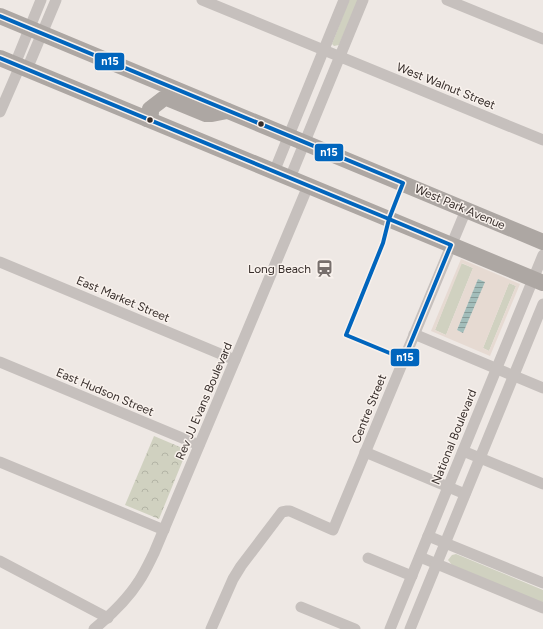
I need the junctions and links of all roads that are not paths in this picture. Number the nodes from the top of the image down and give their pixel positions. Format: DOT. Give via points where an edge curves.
graph roads {
  1 [pos="41,0"];
  2 [pos="56,0"];
  3 [pos="202,0"];
  4 [pos="344,0"];
  5 [pos="363,0"];
  6 [pos="447,0"];
  7 [pos="0,16"];
  8 [pos="36,31"];
  9 [pos="543,40"];
  10 [pos="323,50"];
  11 [pos="339,57"];
  12 [pos="0,58"];
  13 [pos="21,67"];
  14 [pos="227,111"];
  15 [pos="0,112"];
  16 [pos="147,119"];
  17 [pos="288,136"];
  18 [pos="543,140"];
  19 [pos="304,143"];
  20 [pos="282,175"];
  21 [pos="308,186"];
  22 [pos="466,210"];
  23 [pos="543,242"];
  24 [pos="451,245"];
  25 [pos="543,255"];
  26 [pos="0,262"];
  27 [pos="538,281"];
  28 [pos="543,304"];
  29 [pos="414,334"];
  30 [pos="235,360"];
  31 [pos="0,362"];
  32 [pos="496,369"];
  33 [pos="514,376"];
  34 [pos="543,388"];
  35 [pos="199,445"];
  36 [pos="463,451"];
  37 [pos="365,452"];
  38 [pos="480,458"];
  39 [pos="0,462"];
  40 [pos="543,484"];
  41 [pos="448,487"];
  42 [pos="465,494"];
  43 [pos="164,530"];
  44 [pos="428,536"];
  45 [pos="446,543"];
  46 [pos="420,557"];
  47 [pos="368,558"];
  48 [pos="0,561"];
  49 [pos="437,564"];
  50 [pos="412,576"];
  51 [pos="543,583"];
  52 [pos="301,607"];
  53 [pos="543,608"];
  54 [pos="108,618"];
  55 [pos="94,629"];
  56 [pos="211,629"];
  57 [pos="355,629"];
  58 [pos="390,629"];
  59 [pos="410,629"];
  1 -- 8 [label="street"];
  2 -- 8 [label="street"];
  3 -- 10 [label="street, West Walnut Street"];
  4 -- 10 [label="street"];
  5 -- 11 [label="street"];
  6 -- 9 [label="street"];
  7 -- 8 [label="highway, West Park Avenue"];
  8 -- 13 [label="street"];
  8 -- 14 [label="highway, West Park Avenue"];
  10 -- 11 [label="street, West Walnut Street"];
  10 -- 17 [label="street"];
  11 -- 18 [label="street, West Walnut Street"];
  11 -- 19 [label="street"];
  12 -- 13 [label="highway"];
  13 -- 15 [label="street"];
  13 -- 16 [label="highway"];
  14 -- 16 [label="highway" via="206,114 167,98 150,109 152,112"];
  14 -- 17 [label="highway, West Park Avenue"];
  16 -- 20 [label="highway"];
  17 -- 19 [label="highway, West Park Avenue"];
  17 -- 20 [label="street"];
  19 -- 20 [label="street"];
  19 -- 22 [label="highway, West Park Avenue"];
  20 -- 21 [label="highway"];
  21 -- 24 [label="highway"];
  21 -- 30 [label="street, Rev JJ Evans Boulevard"];
  22 -- 23 [label="highway, West Park Avenue"];
  22 -- 24 [label="street, Centre Street"];
  24 -- 27 [label="highway"];
  24 -- 29 [label="street, Centre Street"];
  25 -- 27 [label="street, National Boulevard"];
  26 -- 30 [label="street, East Market Street"];
  27 -- 32 [label="street, National Boulevard"];
  28 -- 33 [label="street"];
  29 -- 32 [label="street"];
  29 -- 37 [label="street, Centre Street"];
  30 -- 35 [label="street, Rev JJ Evans Boulevard"];
  31 -- 35 [label="street, East Hudson Street"];
  32 -- 33 [label="street"];
  32 -- 36 [label="street, National Boulevard"];
  33 -- 34 [label="street"];
  33 -- 38 [label="street"];
  35 -- 43 [label="street, Rev JJ Evans Boulevard"];
  36 -- 38 [label="street"];
  36 -- 41 [label="street, National Boulevard"];
  37 -- 41 [label="street"];
  37 -- 56 [label="street, Centre Street" via="333,530 290,511 282,512 233,578"];
  38 -- 40 [label="street"];
  38 -- 42 [label="street"];
  39 -- 43 [label="street"];
  41 -- 42 [label="street"];
  41 -- 44 [label="street, National Boulevard"];
  42 -- 45 [label="street"];
  43 -- 54 [label="street, Rev JJ Evans Boulevard" via="140,581"];
  44 -- 45 [label="street"];
  44 -- 46 [label="street, National Boulevard"];
  45 -- 49 [label="street"];
  45 -- 51 [label="street"];
  46 -- 49 [label="street"];
  46 -- 50 [label="street, National Boulevard"];
  47 -- 50 [label="street"];
  48 -- 54 [label="street"];
  49 -- 53 [label="street"];
  49 -- 59 [label="street"];
  50 -- 58 [label="street, National Boulevard"];
  52 -- 57 [label="street"];
  54 -- 55 [label="street, Rev JJ Evans Boulevard"];
}
